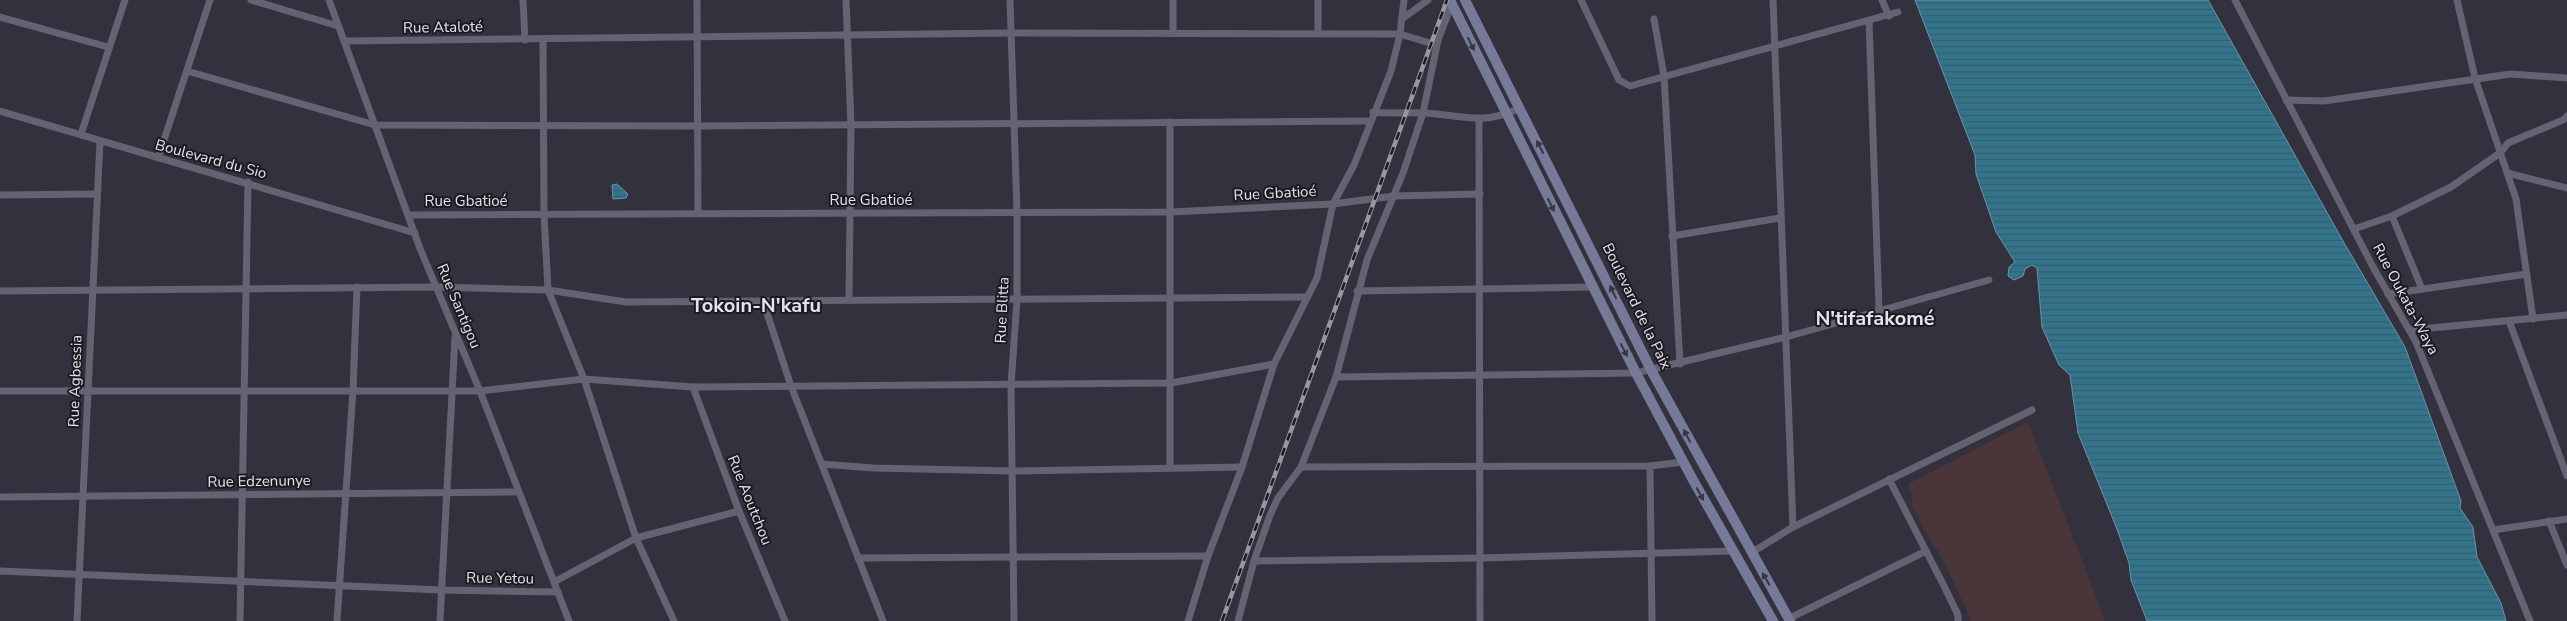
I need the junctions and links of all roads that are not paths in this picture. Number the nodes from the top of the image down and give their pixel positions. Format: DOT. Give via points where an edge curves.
graph roads {
  1 [pos="125,0"];
  2 [pos="210,0"];
  3 [pos="251,0"];
  4 [pos="329,0"];
  5 [pos="523,0"];
  6 [pos="697,0"];
  7 [pos="846,0"];
  8 [pos="1010,0"];
  9 [pos="1172,0"];
  10 [pos="1318,0"];
  11 [pos="1404,0"];
  12 [pos="1428,0"];
  13 [pos="1465,0"];
  14 [pos="1581,0"];
  15 [pos="1773,0"];
  16 [pos="1882,0"];
  17 [pos="2235,0"];
  18 [pos="2457,0"];
  19 [pos="1451,2"];
  20 [pos="1898,12"];
  21 [pos="1889,16"];
  22 [pos="0,17"];
  23 [pos="1402,19"];
  24 [pos="1654,19"];
  25 [pos="1869,21"];
  26 [pos="338,26"];
  27 [pos="1010,33"];
  28 [pos="1173,33"];
  29 [pos="1318,34"];
  30 [pos="1400,34"];
  31 [pos="848,35"];
  32 [pos="696,38"];
  33 [pos="543,39"];
  34 [pos="525,40"];
  35 [pos="1438,40"];
  36 [pos="344,41"];
  37 [pos="108,47"];
  38 [pos="1774,48"];
  39 [pos="187,71"];
  40 [pos="1664,76"];
  41 [pos="2475,78"];
  42 [pos="2567,78"];
  43 [pos="2286,100"];
  44 [pos="1520,108"];
  45 [pos="0,111"];
  46 [pos="1374,112"];
  47 [pos="1423,113"];
  48 [pos="1506,115"];
  49 [pos="2567,116"];
  50 [pos="1479,120"];
  51 [pos="1370,121"];
  52 [pos="1170,122"];
  53 [pos="851,124"];
  54 [pos="376,125"];
  55 [pos="1016,125"];
  56 [pos="544,126"];
  57 [pos="699,126"];
  58 [pos="81,134"];
  59 [pos="100,142"];
  60 [pos="2500,153"];
  61 [pos="158,158"];
  62 [pos="2508,173"];
  63 [pos="248,182"];
  64 [pos="2567,188"];
  65 [pos="98,194"];
  66 [pos="1480,194"];
  67 [pos="0,195"];
  68 [pos="1394,196"];
  69 [pos="1333,204"];
  70 [pos="1017,212"];
  71 [pos="1171,212"];
  72 [pos="698,213"];
  73 [pos="544,214"];
  74 [pos="849,214"];
  75 [pos="409,215"];
  76 [pos="2392,216"];
  77 [pos="1780,218"];
  78 [pos="2354,229"];
  79 [pos="415,233"];
  80 [pos="1672,236"];
  81 [pos="2527,274"];
  82 [pos="1989,280"];
  83 [pos="357,287"];
  84 [pos="436,287"];
  85 [pos="1592,287"];
  86 [pos="247,288"];
  87 [pos="2422,289"];
  88 [pos="548,290"];
  89 [pos="0,291"];
  90 [pos="91,291"];
  91 [pos="1357,291"];
  92 [pos="1479,291"];
  93 [pos="2388,294"];
  94 [pos="1306,297"];
  95 [pos="1172,298"];
  96 [pos="849,299"];
  97 [pos="1018,300"];
  98 [pos="763,301"];
  99 [pos="1879,309"];
  100 [pos="2567,315"];
  101 [pos="2533,319"];
  102 [pos="2509,321"];
  103 [pos="2410,330"];
  104 [pos="455,334"];
  105 [pos="1786,336"];
  106 [pos="1274,364"];
  107 [pos="1680,364"];
  108 [pos="1651,370"];
  109 [pos="1636,374"];
  110 [pos="1480,376"];
  111 [pos="1336,377"];
  112 [pos="584,379"];
  113 [pos="1171,383"];
  114 [pos="1011,385"];
  115 [pos="792,386"];
  116 [pos="693,387"];
  117 [pos="88,390"];
  118 [pos="245,390"];
  119 [pos="353,390"];
  120 [pos="0,391"];
  121 [pos="452,391"];
  122 [pos="480,391"];
  123 [pos="2032,410"];
  124 [pos="1683,462"];
  125 [pos="822,464"];
  126 [pos="1480,466"];
  127 [pos="1650,466"];
  128 [pos="1242,467"];
  129 [pos="1300,467"];
  130 [pos="1170,468"];
  131 [pos="1012,471"];
  132 [pos="2567,476"];
  133 [pos="1888,479"];
  134 [pos="518,492"];
  135 [pos="447,493"];
  136 [pos="344,494"];
  137 [pos="244,495"];
  138 [pos="84,496"];
  139 [pos="0,497"];
  140 [pos="738,511"];
  141 [pos="2567,519"];
  142 [pos="2549,521"];
  143 [pos="1793,527"];
  144 [pos="2493,530"];
  145 [pos="636,538"];
  146 [pos="1733,550"];
  147 [pos="1926,551"];
  148 [pos="1751,553"];
  149 [pos="1651,554"];
  150 [pos="1013,556"];
  151 [pos="1208,556"];
  152 [pos="858,558"];
  153 [pos="1480,558"];
  154 [pos="1254,561"];
  155 [pos="2567,565"];
  156 [pos="0,571"];
  157 [pos="80,574"];
  158 [pos="241,582"];
  159 [pos="554,582"];
  160 [pos="339,586"];
  161 [pos="442,590"];
  162 [pos="558,592"];
  163 [pos="1789,620"];
  164 [pos="77,621"];
  165 [pos="240,621"];
  166 [pos="337,621"];
  167 [pos="440,621"];
  168 [pos="569,621"];
  169 [pos="674,621"];
  170 [pos="785,621"];
  171 [pos="883,621"];
  172 [pos="1014,621"];
  173 [pos="1188,621"];
  174 [pos="1238,621"];
  175 [pos="1480,621"];
  176 [pos="1652,621"];
  177 [pos="1774,621"];
  178 [pos="1958,621"];
  179 [pos="2530,621"];
  1 -- 37 [label="street"];
  2 -- 39 [label="street"];
  3 -- 26 [label="street"];
  4 -- 26 [label="street, Rue Santigou"];
  5 -- 34 [label="street"];
  6 -- 32 [label="street"];
  7 -- 31 [label="street"];
  8 -- 27 [label="street, Rue Blitta"];
  9 -- 28 [label="street"];
  10 -- 29 [label="street"];
  11 -- 23 [label="street"];
  12 -- 23 [label="street"];
  13 -- 44 [label="main road, Boulevard de la Paix"];
  14 -- 40 [label="street" via="1622,83 1634,85"];
  15 -- 38 [label="street"];
  16 -- 21 [label="street"];
  17 -- 43 [label="street, Rue Oukata-Waya"];
  18 -- 41 [label="street"];
  19 -- 35 [label="street"];
  19 -- 48 [label="main road, Boulevard de la Paix, one-way"];
  20 -- 21 [label="street"];
  21 -- 25 [label="street"];
  22 -- 37 [label="street"];
  23 -- 30 [label="street"];
  24 -- 40 [label="street"];
  25 -- 38 [label="street"];
  25 -- 99 [label="street"];
  26 -- 36 [label="street, Rue Santigou"];
  27 -- 28 [label="street, Rue Ataloté"];
  27 -- 31 [label="street, Rue Ataloté"];
  27 -- 55 [label="street, Rue Blitta"];
  28 -- 29 [label="street, Rue Ataloté"];
  29 -- 30 [label="street, Rue Ataloté"];
  30 -- 35 [label="street, Rue Ataloté" via="1430,43"];
  30 -- 46 [label="street" via="1391,71"];
  31 -- 32 [label="street, Rue Ataloté"];
  31 -- 53 [label="street"];
  32 -- 33 [label="street, Rue Ataloté"];
  32 -- 57 [label="street"];
  33 -- 34 [label="street, Rue Ataloté"];
  33 -- 56 [label="street"];
  34 -- 36 [label="street, Rue Ataloté"];
  35 -- 47 [label="street"];
  36 -- 54 [label="street, Rue Santigou"];
  37 -- 58 [label="street"];
  38 -- 40 [label="street"];
  38 -- 77 [label="street"];
  39 -- 54 [label="street"];
  39 -- 61 [label="street"];
  40 -- 80 [label="street"];
  41 -- 42 [label="street" via="2511,74"];
  41 -- 43 [label="street" via="2324,102"];
  41 -- 60 [label="street"];
  43 -- 78 [label="street, Rue Oukata-Waya"];
  44 -- 48 [label="street"];
  108 -- 44 [label="main road, Boulevard de la Paix, one-way"];
  45 -- 58 [label="street, Boulevard du Sio"];
  46 -- 47 [label="street"];
  46 -- 51 [label="street"];
  47 -- 50 [label="street"];
  47 -- 68 [label="street"];
  48 -- 50 [label="street"];
  48 -- 85 [label="main road, Boulevard de la Paix, one-way"];
  49 -- 60 [label="street" via="2508,143"];
  50 -- 66 [label="street"];
  51 -- 52 [label="street"];
  51 -- 69 [label="street" via="1354,164"];
  52 -- 55 [label="street"];
  52 -- 71 [label="street"];
  53 -- 55 [label="street"];
  53 -- 57 [label="street"];
  53 -- 74 [label="street"];
  54 -- 56 [label="street"];
  54 -- 75 [label="street, Rue Santigou"];
  55 -- 70 [label="street, Rue Blitta"];
  56 -- 57 [label="street"];
  56 -- 73 [label="street"];
  57 -- 72 [label="street"];
  58 -- 59 [label="street, Boulevard du Sio"];
  59 -- 61 [label="street, Boulevard du Sio"];
  59 -- 65 [label="street, Rue Agbessia"];
  60 -- 62 [label="street"];
  60 -- 76 [label="street" via="2451,187"];
  61 -- 63 [label="street, Boulevard du Sio"];
  62 -- 64 [label="street"];
  62 -- 81 [label="street" via="2516,200"];
  63 -- 79 [label="street, Boulevard du Sio"];
  63 -- 86 [label="street"];
  65 -- 67 [label="street"];
  65 -- 90 [label="street, Rue Agbessia"];
  66 -- 68 [label="street, Rue Gbatioé"];
  66 -- 92 [label="street"];
  68 -- 69 [label="street, Rue Gbatioé"];
  68 -- 91 [label="street"];
  69 -- 71 [label="street, Rue Gbatioé"];
  69 -- 94 [label="street" via="1317,278"];
  70 -- 71 [label="street, Rue Gbatioé"];
  70 -- 74 [label="street, Rue Gbatioé"];
  70 -- 97 [label="street, Rue Blitta"];
  71 -- 95 [label="street"];
  72 -- 73 [label="street, Rue Gbatioé"];
  72 -- 74 [label="street, Rue Gbatioé"];
  73 -- 75 [label="street, Rue Gbatioé"];
  73 -- 88 [label="street"];
  74 -- 96 [label="street"];
  75 -- 79 [label="street, Rue Santigou"];
  76 -- 78 [label="street"];
  76 -- 87 [label="street"];
  77 -- 80 [label="street"];
  77 -- 105 [label="street"];
  78 -- 93 [label="street, Rue Oukata-Waya"];
  79 -- 84 [label="street, Rue Santigou"];
  80 -- 107 [label="street"];
  81 -- 87 [label="street"];
  81 -- 101 [label="street"];
  82 -- 99 [label="street"];
  83 -- 84 [label="street"];
  83 -- 86 [label="street"];
  83 -- 119 [label="street"];
  84 -- 88 [label="street"];
  84 -- 104 [label="street, Rue Santigou"];
  85 -- 92 [label="street"];
  85 -- 109 [label="main road, Boulevard de la Paix, one-way"];
  86 -- 90 [label="street"];
  86 -- 118 [label="street"];
  87 -- 93 [label="street"];
  88 -- 98 [label="street" via="626,302"];
  88 -- 112 [label="street"];
  89 -- 90 [label="street"];
  90 -- 117 [label="street, Rue Agbessia"];
  91 -- 92 [label="street"];
  91 -- 111 [label="street"];
  92 -- 110 [label="street"];
  93 -- 103 [label="street, Rue Oukata-Waya"];
  94 -- 95 [label="street"];
  94 -- 106 [label="street"];
  95 -- 97 [label="street"];
  95 -- 113 [label="street"];
  96 -- 97 [label="street"];
  96 -- 98 [label="street"];
  97 -- 114 [label="street, Rue Blitta"];
  98 -- 115 [label="street"];
  99 -- 105 [label="street"];
  100 -- 101 [label="street"];
  101 -- 102 [label="street"];
  102 -- 103 [label="street"];
  102 -- 132 [label="street"];
  103 -- 144 [label="street, Rue Oukata-Waya"];
  104 -- 121 [label="street"];
  104 -- 122 [label="street, Rue Santigou"];
  105 -- 107 [label="street"];
  105 -- 143 [label="street"];
  106 -- 113 [label="street"];
  106 -- 128 [label="street"];
  107 -- 108 [label="street"];
  108 -- 109 [label="street"];
  148 -- 108 [label="main road, Boulevard de la Paix, one-way"];
  109 -- 110 [label="street"];
  109 -- 124 [label="main road, Boulevard de la Paix"];
  110 -- 111 [label="street"];
  110 -- 126 [label="street"];
  111 -- 129 [label="street"];
  112 -- 116 [label="street"];
  112 -- 122 [label="street"];
  112 -- 145 [label="street"];
  113 -- 114 [label="street"];
  113 -- 130 [label="street"];
  114 -- 115 [label="street"];
  114 -- 131 [label="street, Rue Blitta"];
  115 -- 116 [label="street"];
  115 -- 125 [label="street"];
  116 -- 140 [label="street, Rue Aoutchou"];
  117 -- 118 [label="street"];
  117 -- 120 [label="street"];
  117 -- 138 [label="street, Rue Agbessia"];
  118 -- 119 [label="street"];
  118 -- 137 [label="street"];
  119 -- 121 [label="street"];
  119 -- 136 [label="street"];
  121 -- 122 [label="street"];
  121 -- 135 [label="street"];
  122 -- 134 [label="street, Rue Santigou"];
  123 -- 133 [label="street"];
  124 -- 127 [label="street"];
  124 -- 146 [label="main road, Boulevard de la Paix, one-way"];
  125 -- 131 [label="street"];
  125 -- 152 [label="street"];
  126 -- 127 [label="street"];
  126 -- 129 [label="street"];
  126 -- 153 [label="street"];
  127 -- 149 [label="street"];
  128 -- 130 [label="street"];
  128 -- 151 [label="street"];
  129 -- 154 [label="street" via="1278,498"];
  130 -- 131 [label="street"];
  131 -- 150 [label="street, Rue Blitta"];
  133 -- 143 [label="street"];
  133 -- 147 [label="street"];
  134 -- 135 [label="street, Rue Edzenunye"];
  134 -- 159 [label="street, Rue Santigou"];
  135 -- 136 [label="street, Rue Edzenunye"];
  135 -- 161 [label="street"];
  136 -- 137 [label="street, Rue Edzenunye"];
  136 -- 160 [label="street"];
  137 -- 138 [label="street, Rue Edzenunye"];
  137 -- 158 [label="street"];
  138 -- 139 [label="street, Rue Edzenunye"];
  138 -- 157 [label="street, Rue Agbessia"];
  140 -- 145 [label="street"];
  140 -- 170 [label="street, Rue Aoutchou"];
  141 -- 142 [label="street"];
  142 -- 144 [label="street"];
  142 -- 155 [label="street"];
  143 -- 148 [label="street"];
  144 -- 179 [label="street, Rue Oukata-Waya"];
  145 -- 159 [label="street"];
  145 -- 169 [label="street"];
  146 -- 149 [label="street"];
  146 -- 177 [label="main road, Boulevard de la Paix"];
  147 -- 163 [label="street"];
  147 -- 178 [label="street"];
  163 -- 148 [label="main road, Boulevard de la Paix, one-way"];
  149 -- 153 [label="street"];
  149 -- 176 [label="street"];
  150 -- 151 [label="street"];
  150 -- 152 [label="street"];
  150 -- 172 [label="street, Rue Blitta"];
  151 -- 173 [label="street"];
  152 -- 171 [label="street"];
  153 -- 154 [label="street"];
  153 -- 175 [label="street"];
  154 -- 174 [label="street"];
  156 -- 157 [label="street, Rue Yetou"];
  157 -- 158 [label="street, Rue Yetou"];
  157 -- 164 [label="street, Rue Agbessia"];
  158 -- 160 [label="street, Rue Yetou"];
  158 -- 165 [label="street"];
  159 -- 162 [label="street, Rue Santigou"];
  160 -- 161 [label="street, Rue Yetou"];
  160 -- 166 [label="street"];
  161 -- 162 [label="street, Rue Yetou"];
  161 -- 167 [label="street"];
  162 -- 168 [label="street, Rue Santigou"];
}
